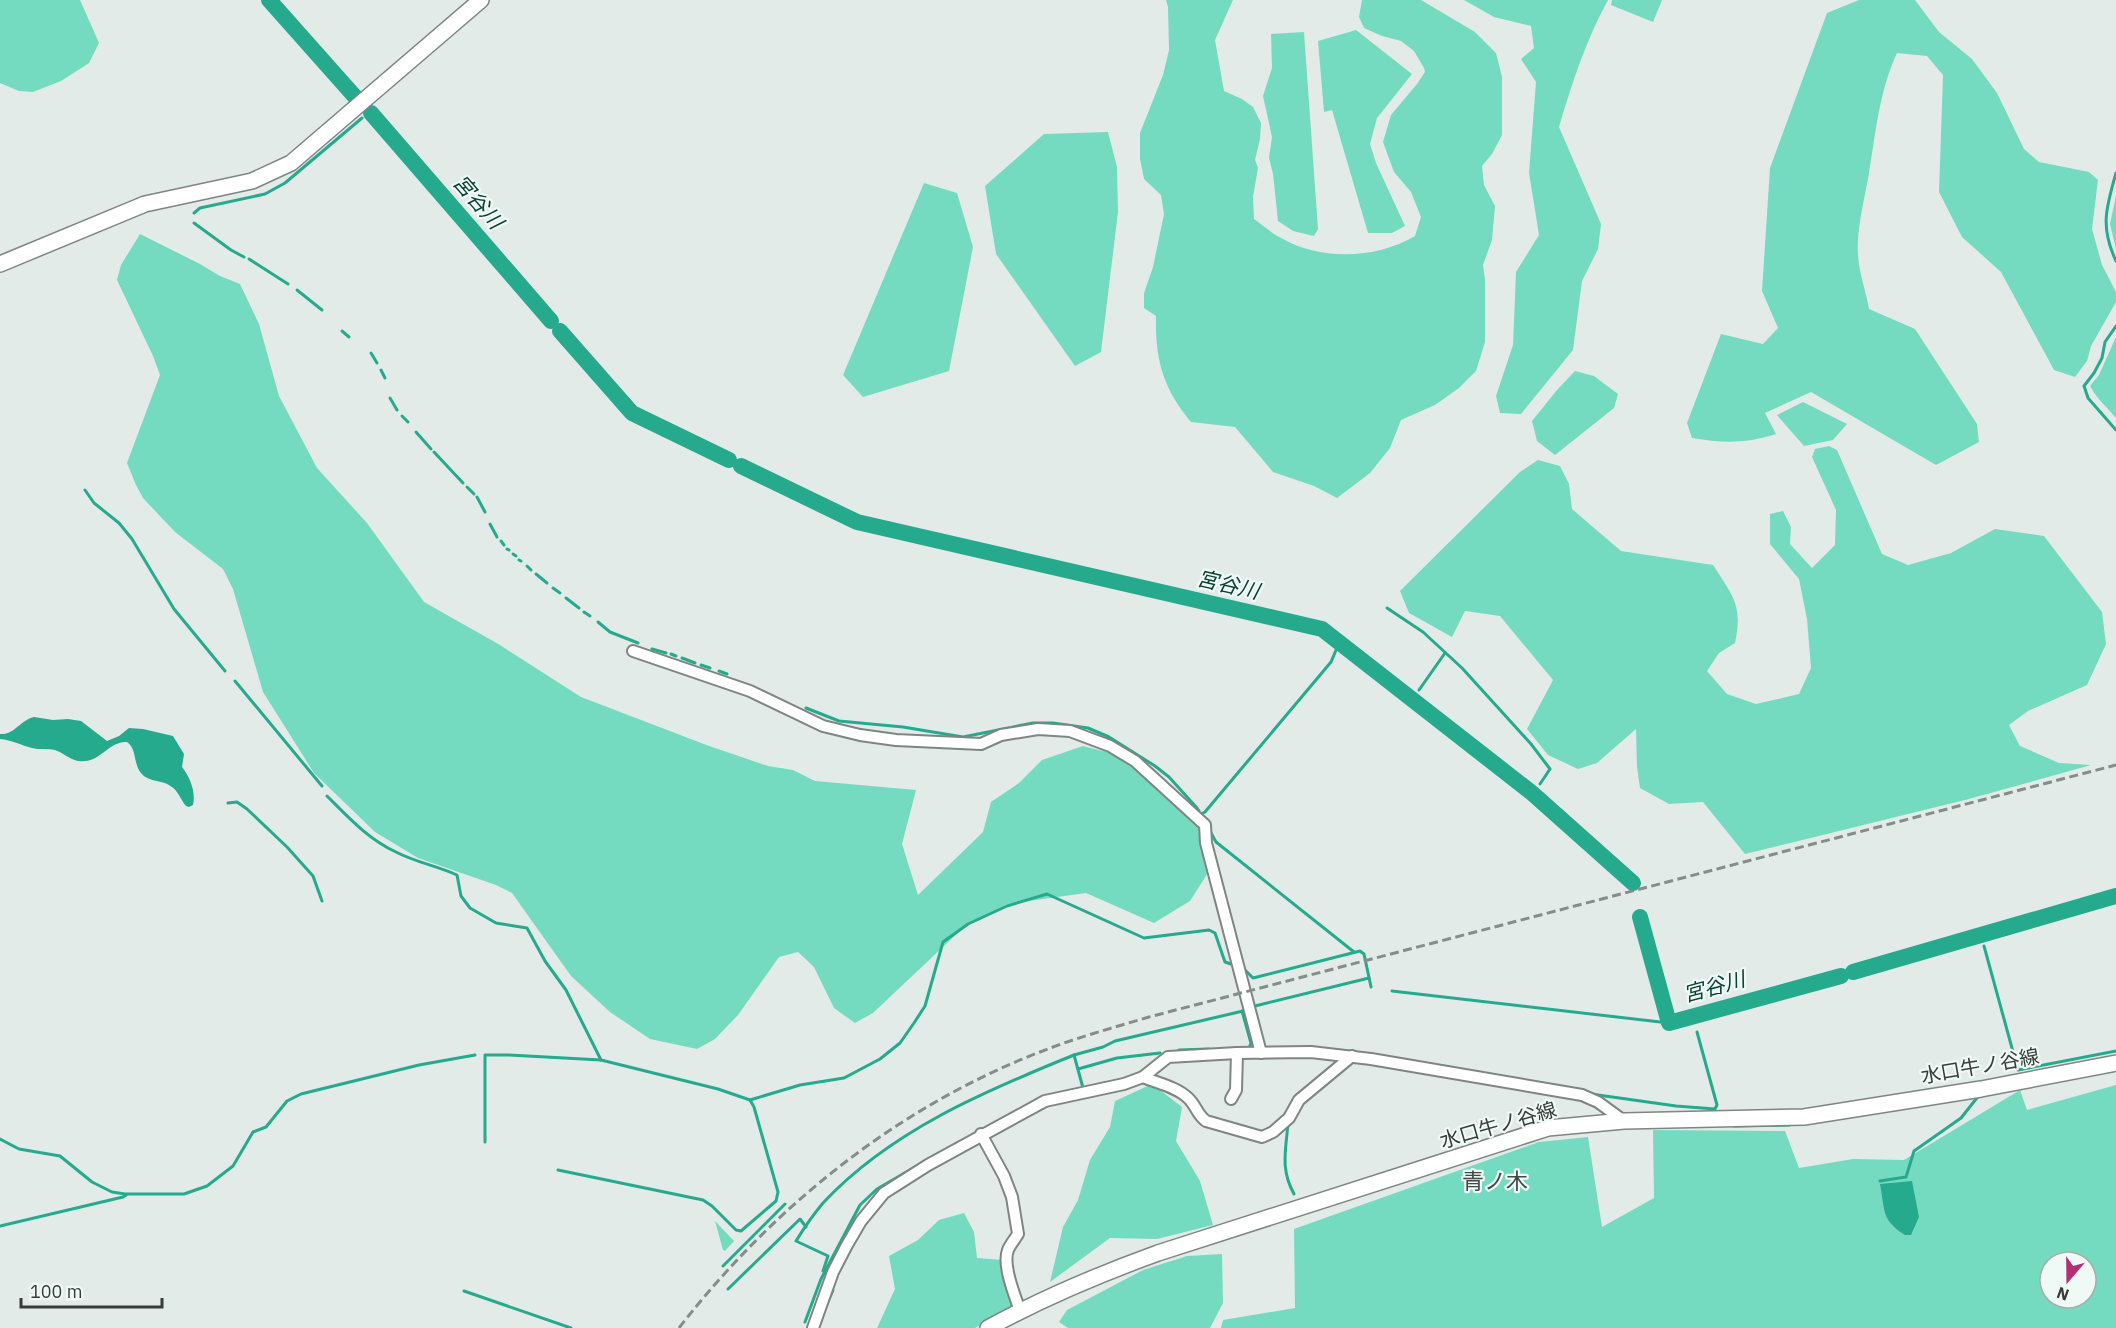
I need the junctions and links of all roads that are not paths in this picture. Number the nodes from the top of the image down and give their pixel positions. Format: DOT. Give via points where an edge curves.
graph roads {
  1 [pos="481,0"];
  2 [pos="0,264"];
  3 [pos="633,651"];
  4 [pos="1214,818"];
  5 [pos="1204,825"];
  6 [pos="1237,1053"];
  7 [pos="1261,1053"];
  8 [pos="1352,1056"];
  9 [pos="2116,1063"];
  10 [pos="1143,1077"];
  11 [pos="1231,1099"];
  12 [pos="1624,1121"];
  13 [pos="981,1134"];
  14 [pos="1020,1311"];
  15 [pos="813,1328"];
  16 [pos="988,1328"];
  1 -- 2 [label="main road" via="291,163 268,176 145,204"];
  3 -- 5 [label="street" via="750,691 823,726 860,735 981,744 1001,735 1038,729 1070,731 1110,746 1135,761"];
  4 -- 5 [label="street"];
  5 -- 7 [label="street"];
  6 -- 7 [label="street"];
  6 -- 10 [label="street" via="1168,1057"];
  6 -- 11 [label="street" via="1236,1090"];
  7 -- 8 [label="street"];
  8 -- 10 [label="street" via="1299,1100 1289,1118 1274,1132 1262,1137 1206,1121 1198,1116 1186,1096"];
  8 -- 12 [label="street" via="1581,1095"];
  9 -- 12 [label="main road, 水口牛ノ谷線" via="1804,1117"];
  10 -- 13 [label="street" via="1045,1101"];
  12 -- 14 [label="main road, 水口牛ノ谷線" via="1548,1128 1158,1252 1096,1275"];
  13 -- 14 [label="street" via="1012,1197 1018,1234 1007,1258"];
  13 -- 15 [label="street" via="884,1193 876,1202 833,1272"];
  14 -- 16 [label="main road, 水口牛ノ谷線"];
}
